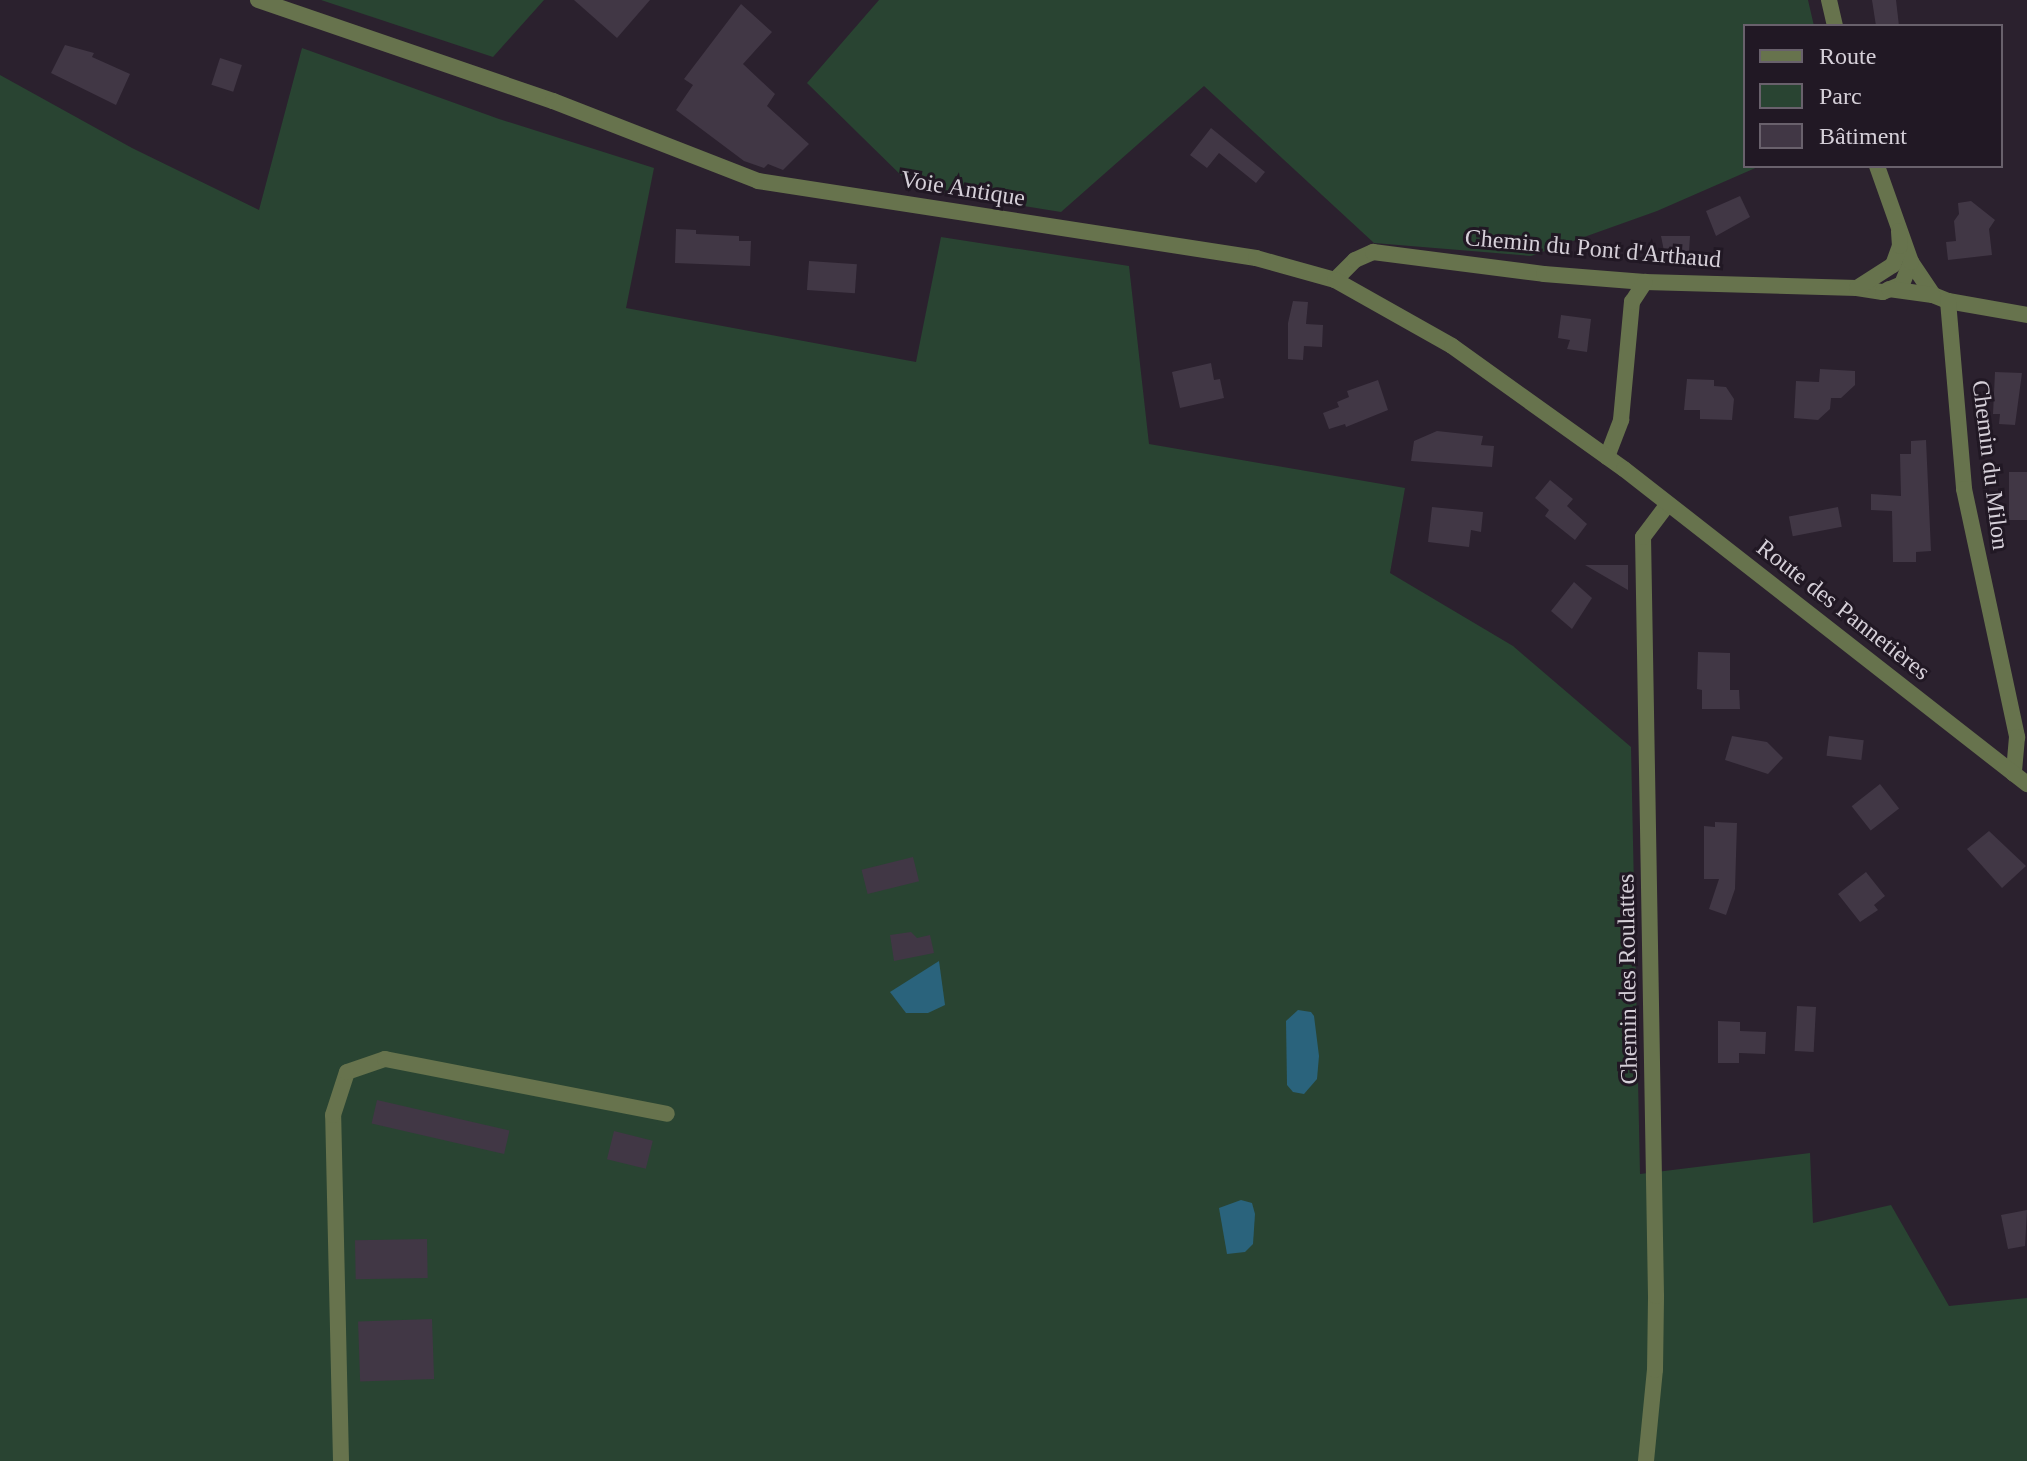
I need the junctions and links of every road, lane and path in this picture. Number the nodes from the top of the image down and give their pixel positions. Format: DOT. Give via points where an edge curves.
graph roads {
  1 [pos="258,0"];
  2 [pos="1829,0"];
  3 [pos="1835,24"];
  4 [pos="1878,168"];
  5 [pos="1898,222"];
  6 [pos="1911,262"];
  7 [pos="1335,280"];
  8 [pos="1645,282"];
  9 [pos="1857,288"];
  10 [pos="1889,289"];
  11 [pos="1941,298"];
  12 [pos="2027,315"];
  13 [pos="1607,457"];
  14 [pos="1629,474"];
  15 [pos="1668,504"];
  16 [pos="2021,779"];
  17 [pos="667,1114"];
  18 [pos="341,1461"];
  19 [pos="1646,1461"];
  1 -- 7 [label="street, Voie Antique" via="553,101 758,181 1256,258"];
  2 -- 3 [label="street"];
  4 -- 5 [label="street"];
  5 -- 6 [label="street"];
  5 -- 9 [label="street" via="1900,246 1893,265"];
  6 -- 10 [label="street" via="1902,284"];
  6 -- 11 [label="street"];
  7 -- 8 [label="street, Chemin du Pont d'Arthaud" via="1355,260 1373,252"];
  7 -- 13 [label="street, Voie Antique" via="1452,346"];
  8 -- 9 [label="street, Chemin du Pont d'Arthaud"];
  8 -- 13 [label="street" via="1632,302 1621,420"];
  9 -- 10 [label="street"];
  10 -- 11 [label="street"];
  11 -- 12 [label="street"];
  11 -- 16 [label="street, Chemin du Milon" via="1964,489 2017,737"];
  13 -- 14 [label="street, Voie Antique"];
  14 -- 15 [label="street, Route des Pannetières"];
  15 -- 16 [label="street, Route des Pannetières"];
  15 -- 19 [label="street, Chemin des Roulattes" via="1643,537 1656,1296"];
  17 -- 18 [label="street" via="385,1059 347,1072 333,1115"];
}
